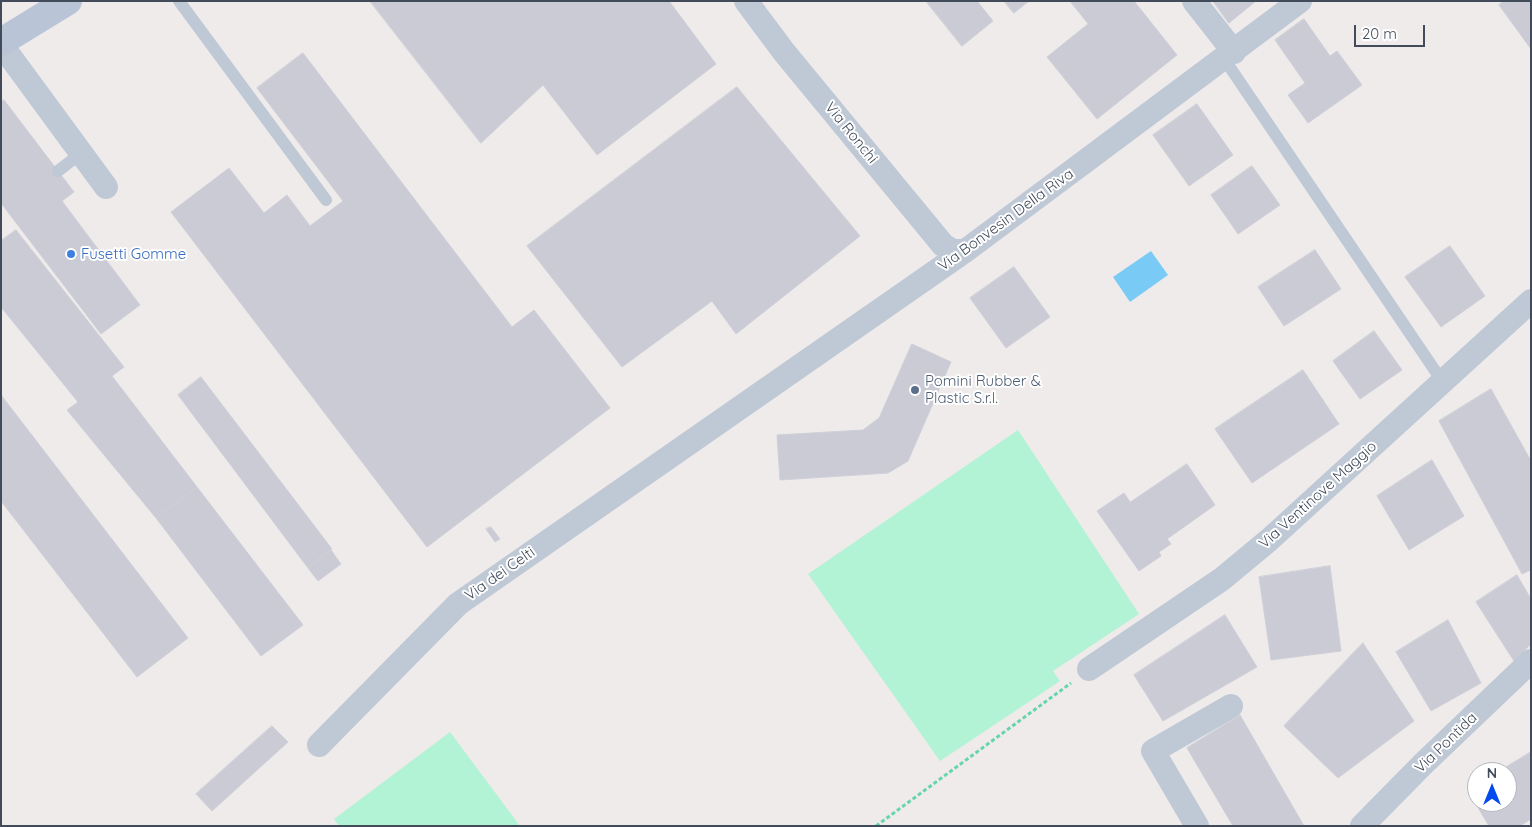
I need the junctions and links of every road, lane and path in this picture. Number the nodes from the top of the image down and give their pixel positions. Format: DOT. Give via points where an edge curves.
graph roads {
  1 [pos="68,1"];
  2 [pos="178,1"];
  3 [pos="746,1"];
  4 [pos="1194,1"];
  5 [pos="1300,1"];
  6 [pos="1,43"];
  7 [pos="1230,56"];
  8 [pos="80,154"];
  9 [pos="58,171"];
  10 [pos="106,187"];
  11 [pos="326,200"];
  12 [pos="965,251"];
  13 [pos="1531,300"];
  14 [pos="1442,381"];
  15 [pos="705,431"];
  16 [pos="1531,661"];
  17 [pos="1089,669"];
  18 [pos="1231,706"];
  19 [pos="319,745"];
  20 [pos="876,826"];
  21 [pos="1197,826"];
  22 [pos="1362,826"];
  1 -- 6 [label="street"];
  2 -- 11 [label="lane"];
  3 -- 12 [label="street, Via Ronchi" via="943,245 953,251"];
  4 -- 7 [label="street"];
  5 -- 7 [label="street, Via Bonvesin Della Riva"];
  6 -- 8 [label="street"];
  7 -- 12 [label="street, Via Bonvesin Della Riva"];
  7 -- 14 [label="lane"];
  8 -- 9 [label="lane"];
  8 -- 10 [label="street"];
  12 -- 15 [label="street, Via Bonvesin Della Riva"];
  13 -- 14 [label="street, Via Ventinove Maggio"];
  14 -- 17 [label="street, Via Ventinove Maggio" via="1319,497 1222,579"];
  15 -- 19 [label="street, Via dei Celti" via="458,604"];
  16 -- 22 [label="street, Via Pontida"];
  17 -- 20 [label="path"];
  18 -- 21 [label="street" via="1153,752"];
}
